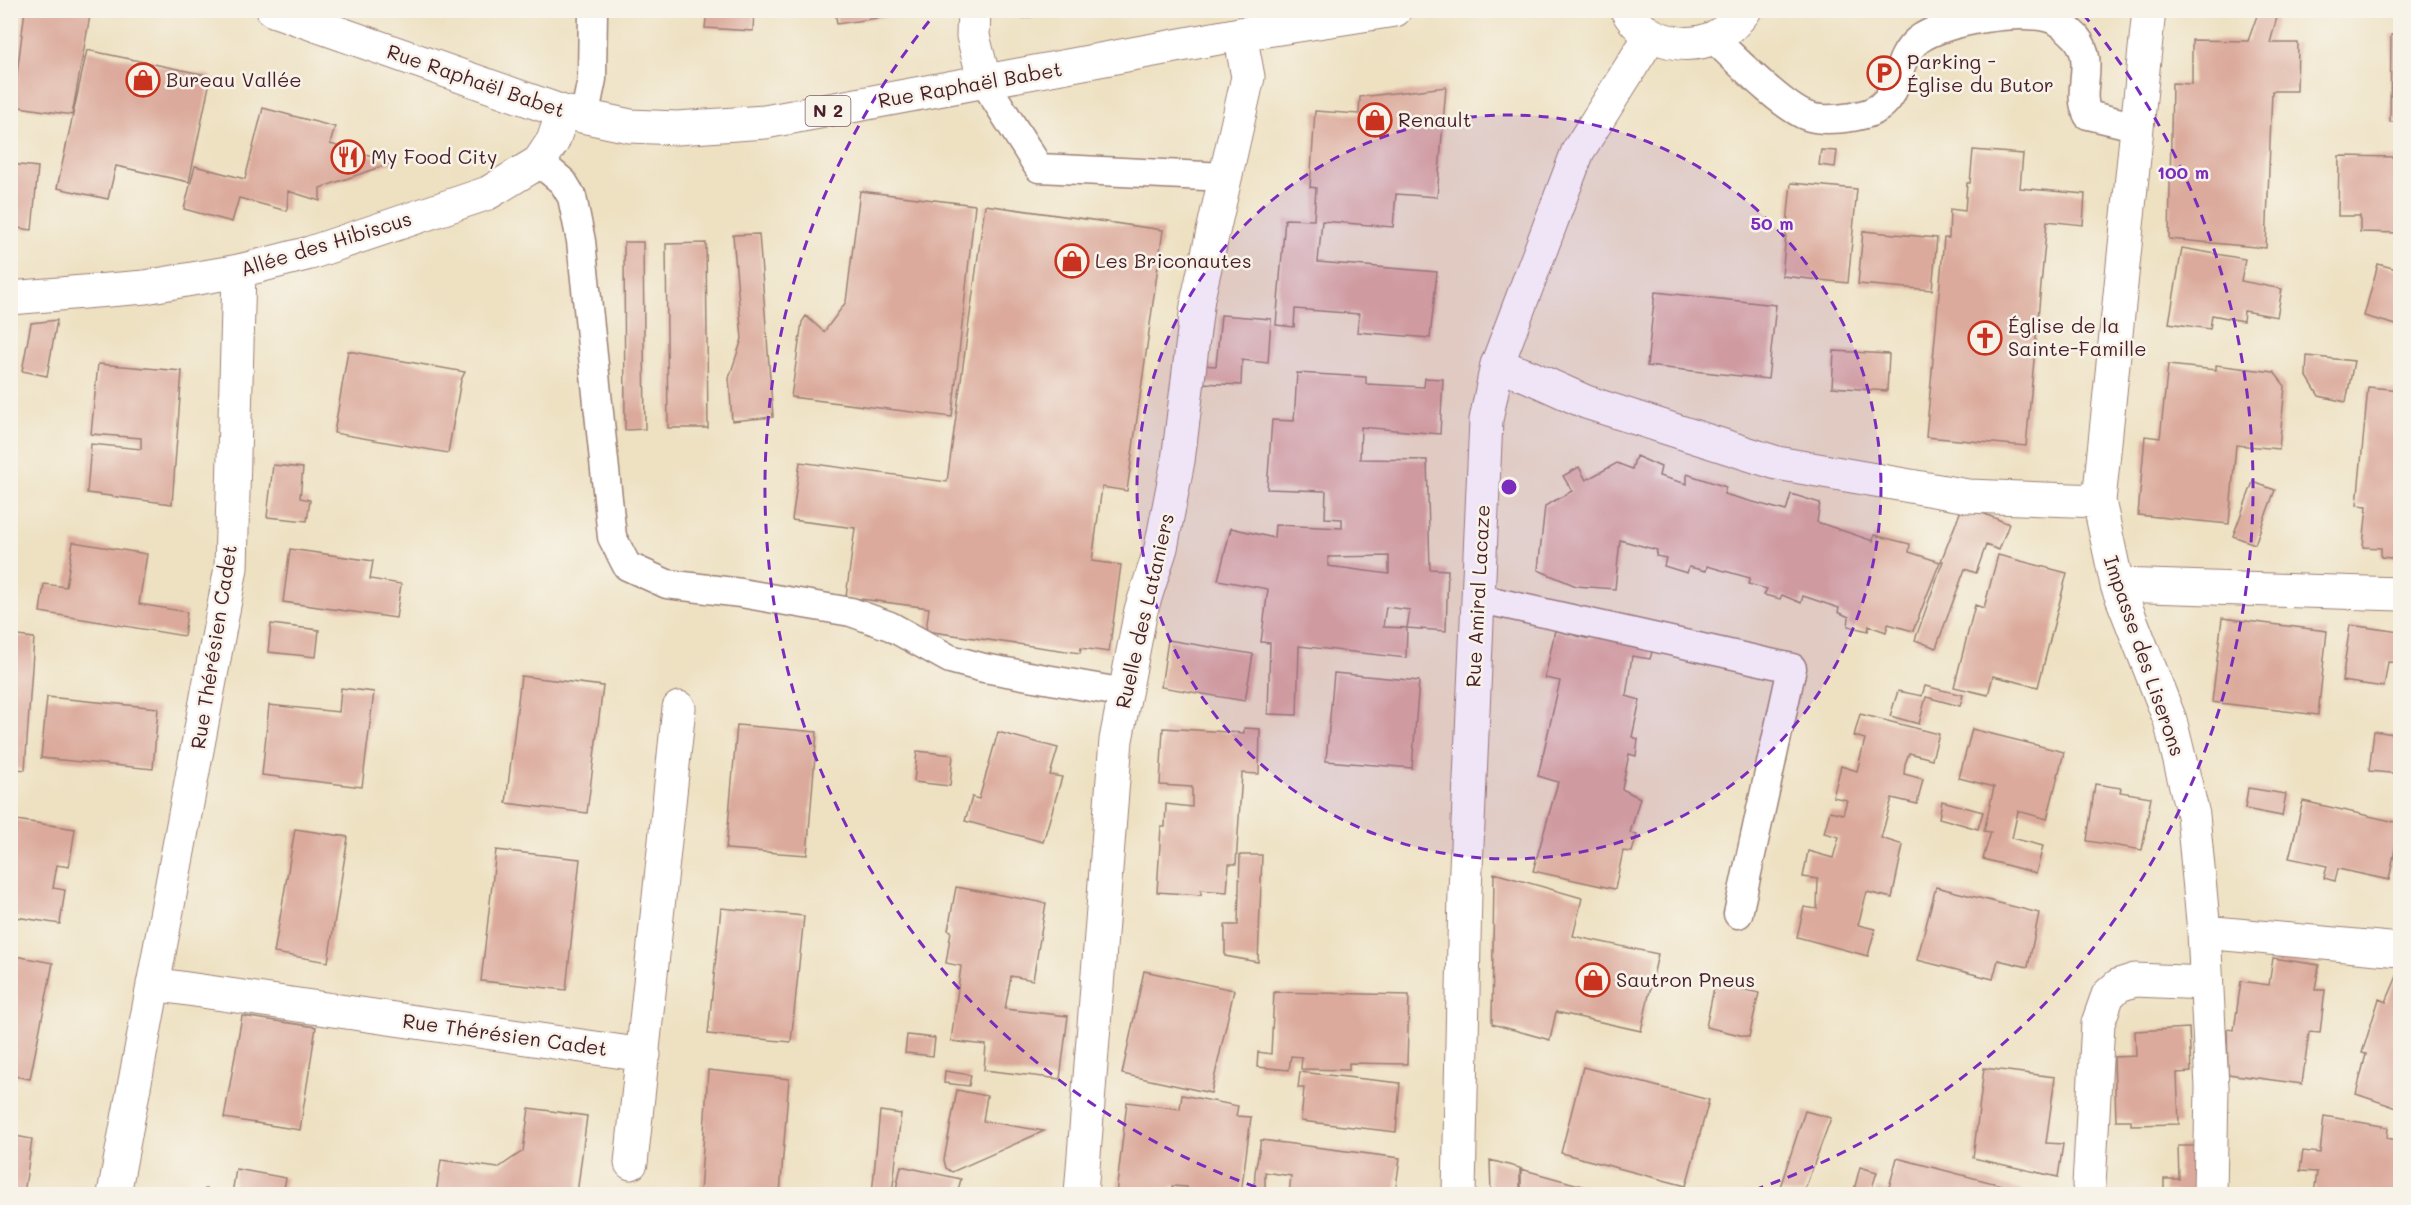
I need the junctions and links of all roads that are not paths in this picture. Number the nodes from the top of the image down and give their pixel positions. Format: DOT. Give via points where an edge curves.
graph roads {
  1 [pos="273,10"];
  2 [pos="593,10"];
  3 [pos="974,10"];
  4 [pos="1395,10"];
  5 [pos="1627,10"];
  6 [pos="1745,10"];
  7 [pos="2149,10"];
  8 [pos="1240,34"];
  9 [pos="1651,35"];
  10 [pos="1713,38"];
  11 [pos="985,83"];
  12 [pos="574,115"];
  13 [pos="2138,127"];
  14 [pos="539,162"];
  15 [pos="1226,177"];
  16 [pos="239,271"];
  17 [pos="10,298"];
  18 [pos="1497,365"];
  19 [pos="2099,501"];
  20 [pos="2117,585"];
  21 [pos="2400,594"];
  22 [pos="1477,598"];
  23 [pos="1125,693"];
  24 [pos="679,708"];
  25 [pos="1738,914"];
  26 [pos="2204,932"];
  27 [pos="2400,950"];
  28 [pos="2206,983"];
  29 [pos="153,984"];
  30 [pos="644,1056"];
  31 [pos="631,1162"];
  32 [pos="2089,1185"];
  33 [pos="114,1194"];
  34 [pos="1081,1194"];
  35 [pos="1459,1194"];
  36 [pos="2210,1194"];
  1 -- 12 [label="street, Rue Raphaël Babet / N 2"];
  2 -- 12 [label="lane" via="592,79"];
  3 -- 11 [label="street" via="973,36"];
  4 -- 8 [label="street, Rue Raphaël Babet / N 2"];
  5 -- 9 [label="street"];
  6 -- 10 [label="street" via="1731,27"];
  7 -- 13 [label="street, Impasse des Liserons"];
  8 -- 11 [label="street, Rue Raphaël Babet / N 2"];
  8 -- 15 [label="street, Ruelle des Lataniers" via="1248,77"];
  9 -- 10 [label="street" via="1670,43"];
  9 -- 18 [label="street, Rue Amiral Lacaze" via="1578,151"];
  10 -- 13 [label="lane" via="1786,104 1808,117 1838,119 1872,113 1889,98 1901,62 1918,40 1994,16 2026,15 2055,20 2077,38 2087,57 2084,107 2088,115"];
  11 -- 12 [label="street, Rue Raphaël Babet / N 2" via="765,122 677,128 630,126"];
  11 -- 15 [label="lane" via="1039,168"];
  12 -- 14 [label="street, Allée des Hibiscus"];
  13 -- 19 [label="street, Impasse des Liserons"];
  14 -- 16 [label="street, Allée des Hibiscus" via="488,193 310,253"];
  14 -- 23 [label="lane" via="563,182 572,197 581,241 612,537 627,566 667,584 851,612 890,626 950,658 984,668"];
  15 -- 23 [label="street, Ruelle des Lataniers" via="1198,298 1170,505 1141,610"];
  16 -- 17 [label="street, Allée des Hibiscus" via="145,287"];
  16 -- 29 [label="street, Rue Thérésien Cadet" via="231,568"];
  18 -- 19 [label="street" via="1586,402 1777,463 1968,495"];
  18 -- 22 [label="street, Rue Amiral Lacaze" via="1486,420"];
  19 -- 20 [label="street, Impasse des Liserons"];
  20 -- 21 [label="street"];
  20 -- 26 [label="street, Impasse des Liserons" via="2170,720 2193,815"];
  22 -- 25 [label="lane" via="1792,668"];
  22 -- 35 [label="street, Rue Amiral Lacaze" via="1465,891"];
  23 -- 34 [label="street, Ruelle des Lataniers" via="1116,740"];
  24 -- 30 [label="street"];
  26 -- 27 [label="street"];
  26 -- 28 [label="street, Impasse des Liserons"];
  28 -- 32 [label="street" via="2135,980 2108,994 2097,1023"];
  28 -- 36 [label="street, Impasse des Liserons" via="2212,1087"];
  29 -- 30 [label="street, Rue Thérésien Cadet"];
  29 -- 33 [label="street, Rue Thérésien Cadet"];
  30 -- 31 [label="street"];
}
